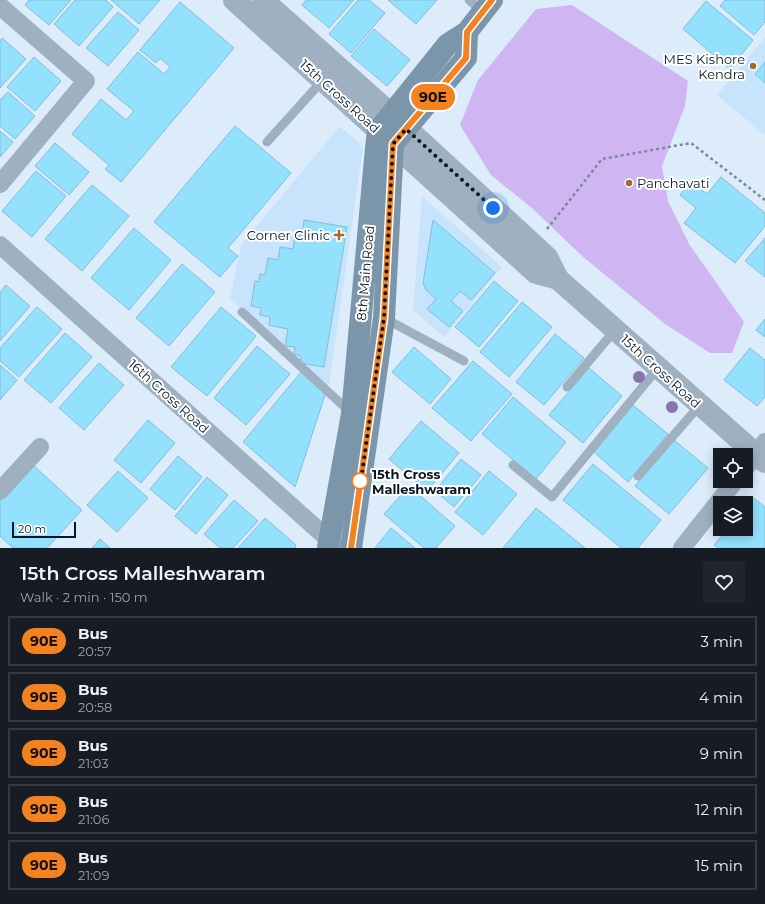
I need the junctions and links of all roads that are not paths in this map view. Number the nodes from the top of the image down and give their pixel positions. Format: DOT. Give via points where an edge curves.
graph roads {
  1 [pos="234,0"];
  2 [pos="263,0"];
  3 [pos="481,4"];
  4 [pos="0,6"];
  5 [pos="323,80"];
  6 [pos="392,130"];
  7 [pos="268,142"];
  8 [pos="0,184"];
  9 [pos="0,245"];
  10 [pos="242,312"];
  11 [pos="384,318"];
  12 [pos="616,330"];
  13 [pos="464,361"];
  14 [pos="658,368"];
  15 [pos="567,387"];
  16 [pos="700,405"];
  17 [pos="352,414"];
  18 [pos="40,447"];
  19 [pos="758,456"];
  20 [pos="513,465"];
  21 [pos="638,476"];
  22 [pos="729,488"];
  23 [pos="0,490"];
  24 [pos="332,546"];
  25 [pos="351,548"];
  26 [pos="682,548"];
  1 -- 5 [label="street, 15th Cross Road"];
  2 -- 6 [label="street, 15th Cross Road"];
  3 -- 6 [label="main road" via="467,32 466,58"];
  4 -- 8 [label="street" via="86,81"];
  5 -- 6 [label="street, 15th Cross Road"];
  5 -- 7 [label="lane"];
  6 -- 11 [label="main road, 8th Main Road"];
  6 -- 12 [label="street, 15th Cross Road" via="547,257 558,279"];
  6 -- 17 [label="main road, 8th Main Road" via="376,148"];
  9 -- 24 [label="street, 16th Cross Road"];
  10 -- 17 [label="lane"];
  11 -- 13 [label="lane"];
  11 -- 25 [label="main road, 8th Main Road"];
  12 -- 14 [label="street, 15th Cross Road"];
  12 -- 15 [label="lane"];
  14 -- 16 [label="street, 15th Cross Road"];
  14 -- 20 [label="lane" via="552,498"];
  16 -- 19 [label="street, 15th Cross Road"];
  16 -- 21 [label="lane"];
  17 -- 24 [label="main road, 8th Main Road"];
  18 -- 23 [label="street"];
  22 -- 26 [label="street"];
}
